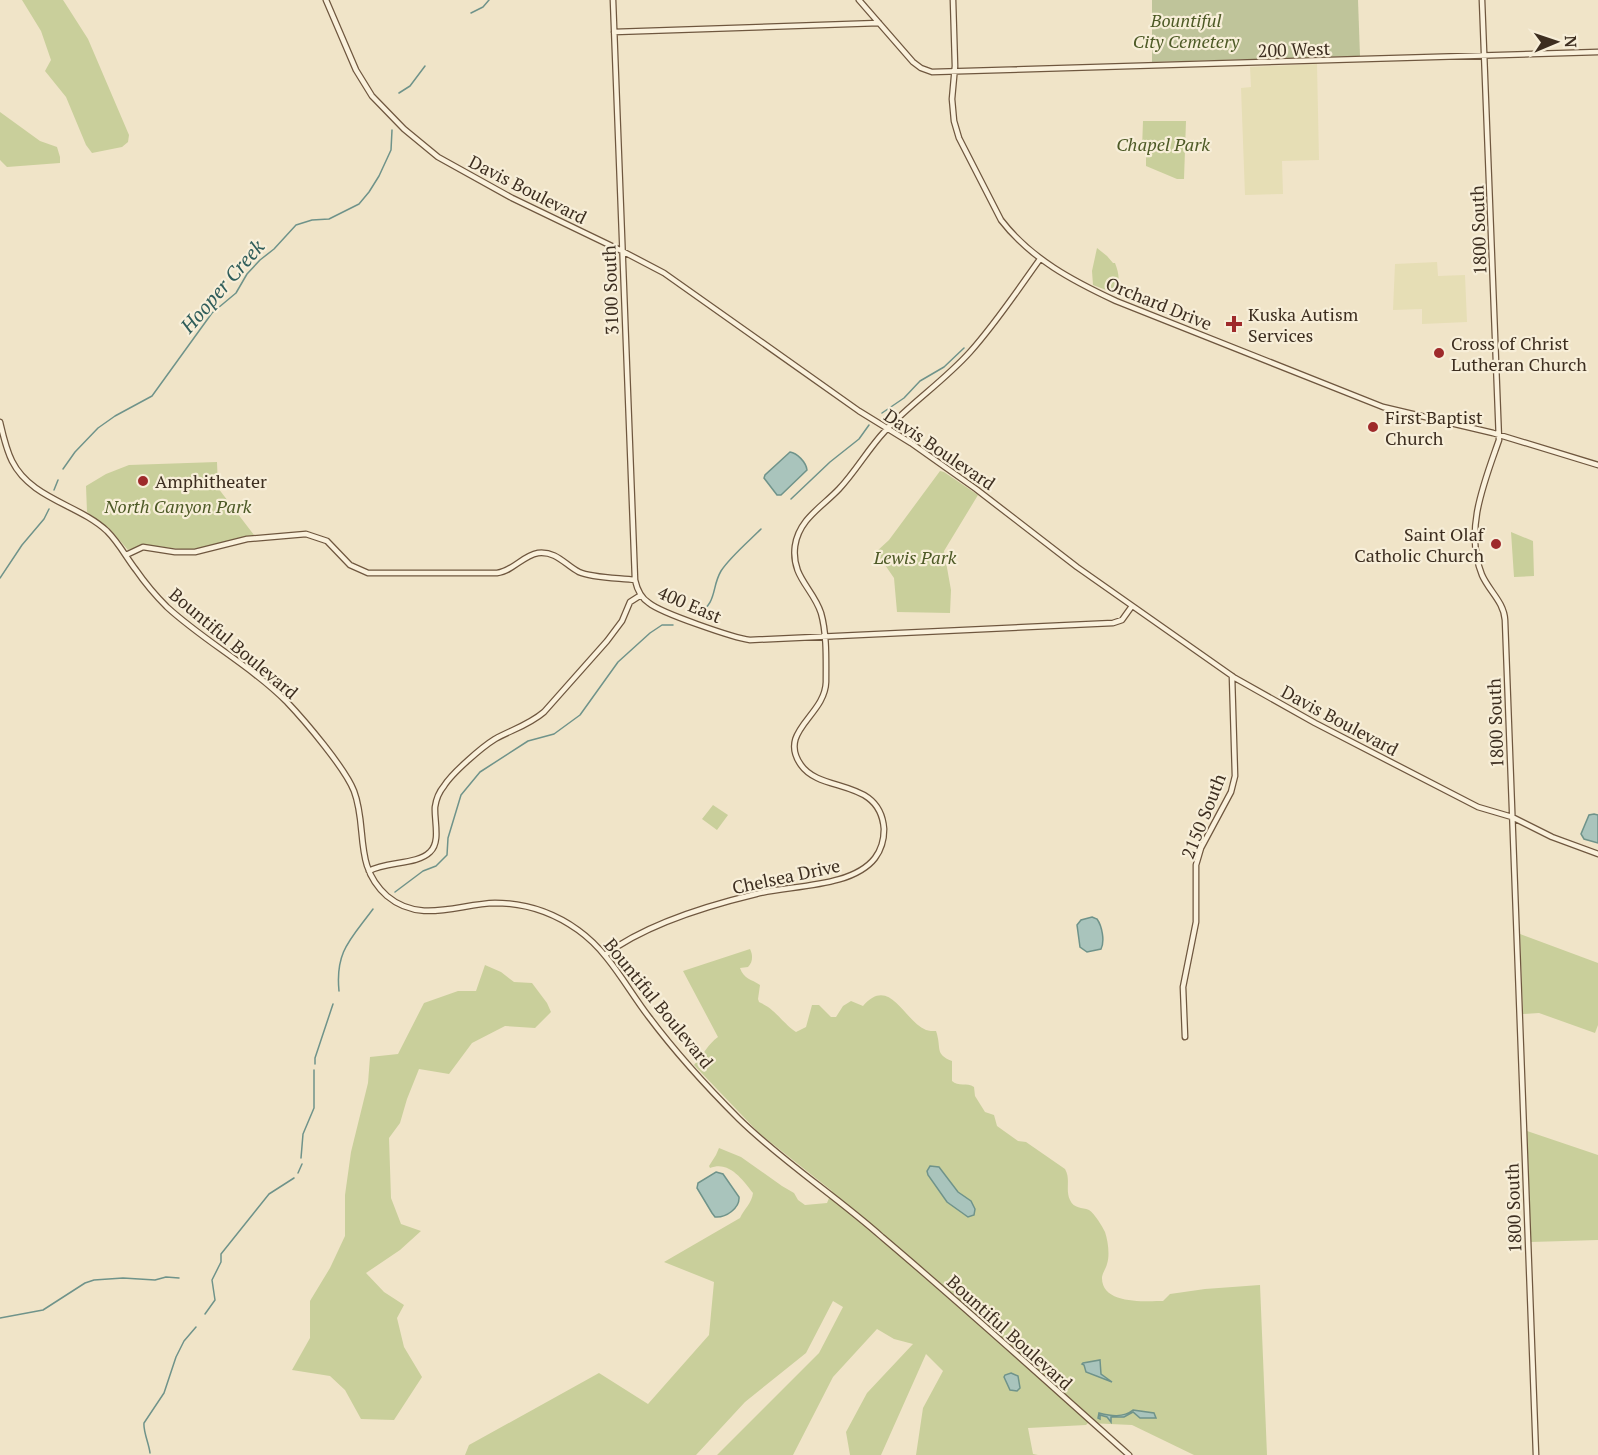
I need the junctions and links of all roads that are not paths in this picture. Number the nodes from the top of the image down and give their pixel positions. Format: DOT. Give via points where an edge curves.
graph roads {
  1 [pos="326,0"];
  2 [pos="613,0"];
  3 [pos="859,0"];
  4 [pos="953,0"];
  5 [pos="1482,0"];
  6 [pos="879,23"];
  7 [pos="614,32"];
  8 [pos="1598,52"];
  9 [pos="1485,56"];
  10 [pos="955,71"];
  11 [pos="622,250"];
  12 [pos="1040,259"];
  13 [pos="0,422"];
  14 [pos="887,428"];
  15 [pos="1499,435"];
  16 [pos="1598,465"];
  17 [pos="126,555"];
  18 [pos="635,580"];
  19 [pos="641,595"];
  20 [pos="1132,606"];
  21 [pos="825,636"];
  22 [pos="1232,676"];
  23 [pos="1512,817"];
  24 [pos="1598,855"];
  25 [pos="369,871"];
  26 [pos="605,955"];
  27 [pos="1185,1037"];
  28 [pos="1129,1455"];
  29 [pos="1536,1455"];
  1 -- 11 [label="street, Davis Boulevard" via="368,90 420,143 471,177"];
  2 -- 7 [label="street, 3100 South"];
  3 -- 6 [label="street"];
  4 -- 10 [label="street, Orchard Drive"];
  5 -- 9 [label="street, 1800 South"];
  6 -- 7 [label="street"];
  6 -- 10 [label="street" via="921,68 932,72"];
  7 -- 11 [label="street, 3100 South"];
  8 -- 9 [label="street, 200 West"];
  9 -- 10 [label="street, 200 West"];
  9 -- 15 [label="street, 1800 South"];
  10 -- 12 [label="street, Orchard Drive" via="952,107 959,138 997,214"];
  11 -- 14 [label="street, Davis Boulevard" via="663,273"];
  11 -- 18 [label="street, 3100 South"];
  12 -- 14 [label="street, Chelsea Drive" via="977,344"];
  12 -- 15 [label="street, Orchard Drive" via="1116,301 1383,406"];
  13 -- 17 [label="street, Bountiful Boulevard" via="9,455 23,477 41,492 100,525"];
  14 -- 20 [label="street, Davis Boulevard" via="995,502"];
  14 -- 21 [label="street, Chelsea Drive" via="837,491 808,518 797,538 798,572 819,608"];
  15 -- 16 [label="street, Orchard Drive"];
  15 -- 23 [label="street, 1800 South" via="1478,498 1476,544 1482,574 1505,617"];
  17 -- 18 [label="street, 400 East" via="143,547 195,552 246,539 306,534 324,539 350,565 372,573 497,573 511,569 529,556 544,553 584,574"];
  17 -- 25 [label="street, Bountiful Boulevard" via="166,606 285,701 342,770 357,800 363,854"];
  18 -- 19 [label="street, 400 East"];
  19 -- 21 [label="street, 400 East" via="655,607 741,639"];
  19 -- 25 [label="street" via="630,602 607,641 544,712 490,743 446,783 436,804 432,851"];
  20 -- 21 [label="street, 400 East" via="1122,620 1113,622"];
  20 -- 22 [label="street, Davis Boulevard"];
  21 -- 26 [label="street, Chelsea Drive" via="825,692 819,706 797,732 795,755 809,773 861,794 875,806 884,830 876,856 861,871 843,878 755,894 672,920"];
  22 -- 23 [label="street, Davis Boulevard" via="1298,715 1478,807"];
  22 -- 27 [label="street, 2150 South" via="1235,776 1196,865 1196,922 1183,987"];
  23 -- 24 [label="street, Davis Boulevard"];
  23 -- 29 [label="street, 1800 South"];
  25 -- 26 [label="street, Bountiful Boulevard" via="385,894 411,909 431,912 480,904 524,906 565,922"];
  26 -- 28 [label="street, Bountiful Boulevard" via="666,1039 748,1127 885,1239"];
}
